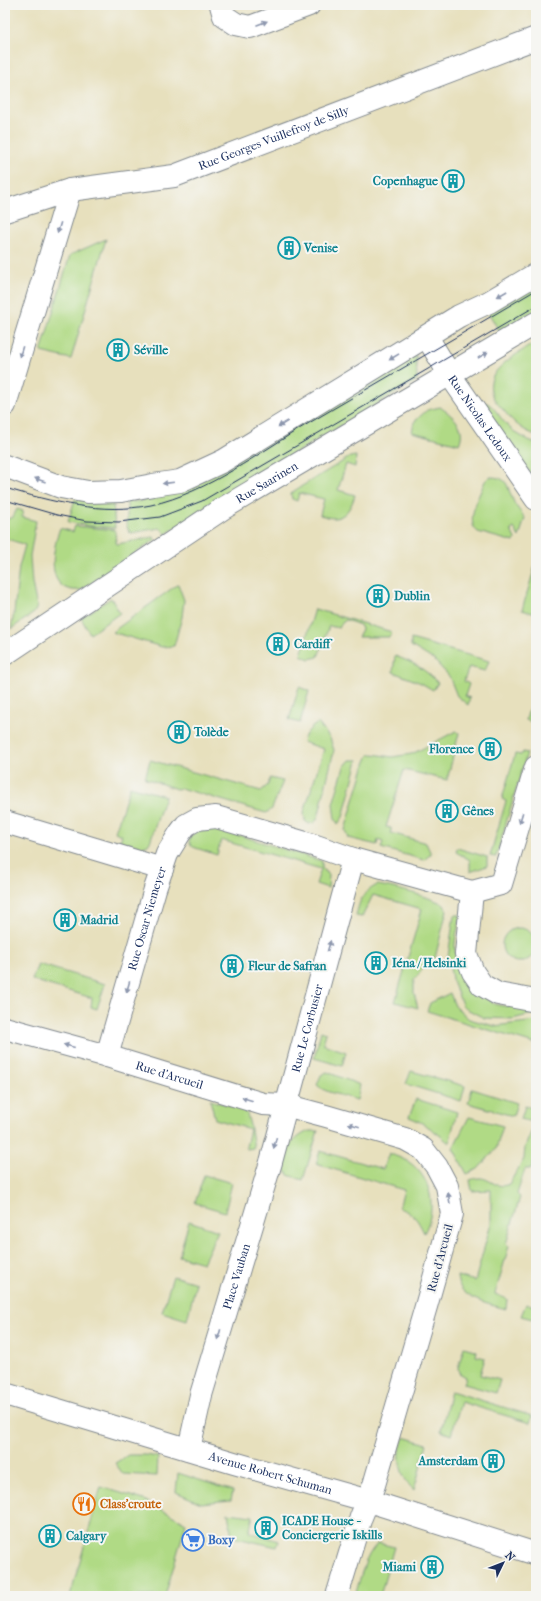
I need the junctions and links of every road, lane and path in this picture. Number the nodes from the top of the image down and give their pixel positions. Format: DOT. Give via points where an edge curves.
graph roads {
  1 [pos="221,5"];
  2 [pos="309,5"];
  3 [pos="536,38"];
  4 [pos="70,190"];
  5 [pos="5,212"];
  6 [pos="536,274"];
  7 [pos="536,323"];
  8 [pos="427,337"];
  9 [pos="450,375"];
  10 [pos="5,405"];
  11 [pos="5,466"];
  12 [pos="536,499"];
  13 [pos="5,654"];
  14 [pos="536,767"];
  15 [pos="5,822"];
  16 [pos="353,859"];
  17 [pos="162,868"];
  18 [pos="472,892"];
  19 [pos="536,1001"];
  20 [pos="5,1028"];
  21 [pos="107,1056"];
  22 [pos="285,1105"];
  23 [pos="5,1394"];
  24 [pos="189,1449"];
  25 [pos="368,1501"];
  26 [pos="536,1554"];
  27 [pos="337,1596"];
  1 -- 2 [label="street, one-way" via="224,16 236,24 250,28"];
  3 -- 4 [label="street, Rue Georges Vuillefroy de Silly" via="174,176"];
  4 -- 5 [label="street, Rue Georges Vuillefroy de Silly"];
  4 -- 10 [label="street, one-way"];
  6 -- 8 [label="street, one-way" via="489,302 458,316"];
  9 -- 7 [label="street, Rue Saarinen, one-way"];
  8 -- 9 [label="street, Rue Nicolas Ledoux"];
  8 -- 11 [label="street, one-way" via="223,461 180,482 121,491 88,492 61,487"];
  9 -- 12 [label="street, Rue Nicolas Ledoux"];
  9 -- 13 [label="street, Rue Saarinen" via="222,509"];
  14 -- 18 [label="street, one-way" via="501,884"];
  15 -- 17 [label="street, Rue Oscar Niemeyer"];
  16 -- 17 [label="street" via="216,816 197,819 186,825 167,854"];
  16 -- 18 [label="street"];
  22 -- 16 [label="street, Rue Le Corbusier, one-way"];
  17 -- 21 [label="street, Rue Oscar Niemeyer, one-way"];
  18 -- 19 [label="street" via="466,954 472,972 482,985 498,994"];
  21 -- 20 [label="street, Rue d'Arcueil, one-way"];
  22 -- 21 [label="street, Rue d'Arcueil, one-way" via="262,1104"];
  22 -- 24 [label="street, Place Vauban, one-way" via="201,1395"];
  25 -- 22 [label="street, Rue d'Arcueil, one-way" via="452,1214 447,1186 423,1149 405,1139"];
  23 -- 24 [label="street, Avenue Robert Schuman"];
  24 -- 25 [label="street, Avenue Robert Schuman"];
  25 -- 26 [label="street, Avenue Robert Schuman"];
  25 -- 27 [label="street, Rue d'Arcueil"];
}
